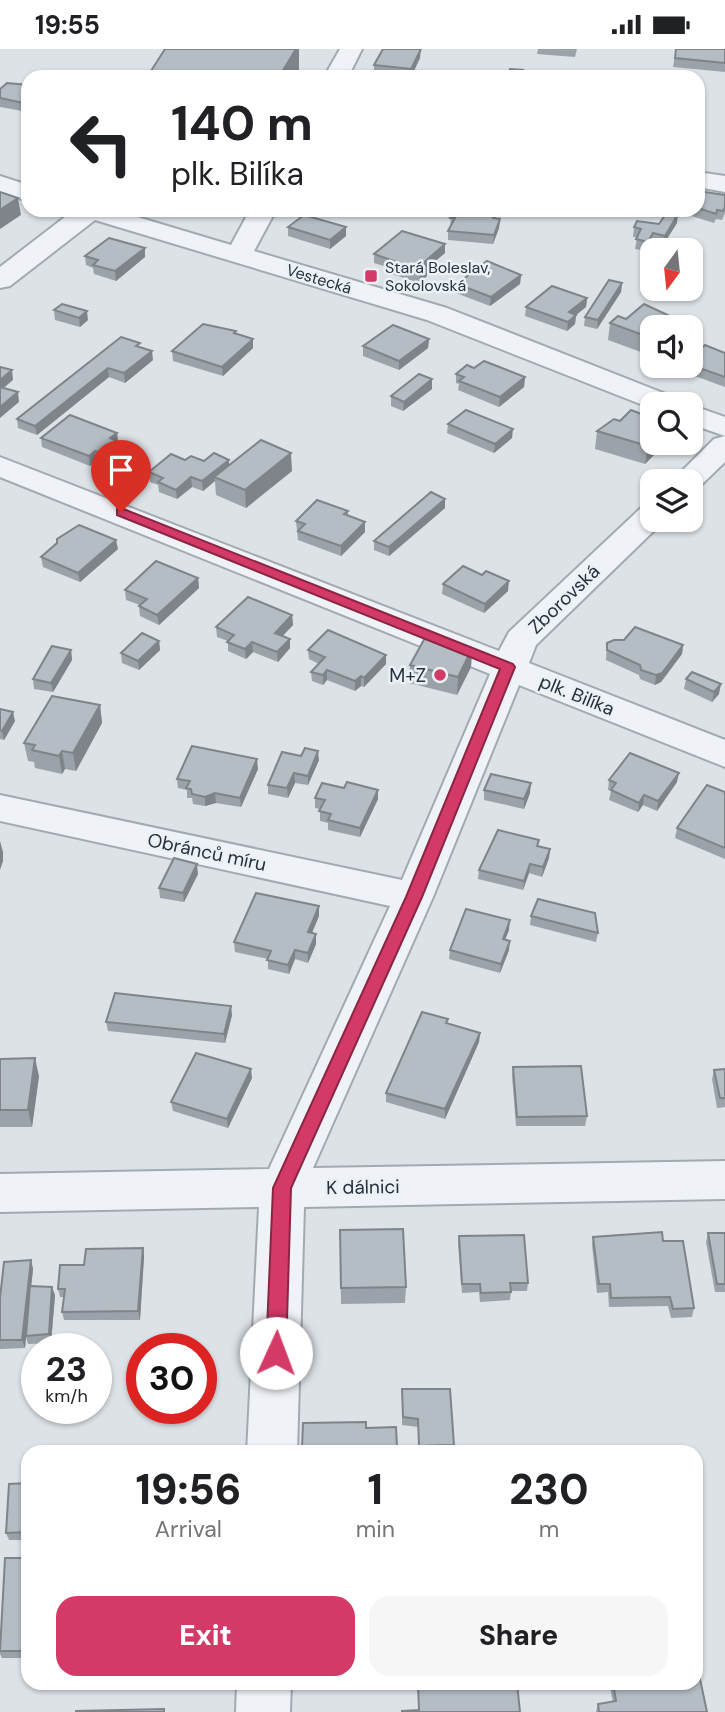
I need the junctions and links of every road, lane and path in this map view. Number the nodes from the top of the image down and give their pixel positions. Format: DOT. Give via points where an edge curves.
graph roads {
  1 [pos="351,49"];
  2 [pos="340,70"];
  3 [pos="705,180"];
  4 [pos="0,184"];
  5 [pos="725,184"];
  6 [pos="21,191"];
  7 [pos="81,217"];
  8 [pos="109,217"];
  9 [pos="259,217"];
  10 [pos="239,255"];
  11 [pos="0,280"];
  12 [pos="640,394"];
  13 [pos="703,419"];
  14 [pos="725,427"];
  15 [pos="725,445"];
  16 [pos="0,465"];
  17 [pos="700,469"];
  18 [pos="640,526"];
  19 [pos="508,667"];
  20 [pos="725,754"];
  21 [pos="0,808"];
  22 [pos="414,897"];
  23 [pos="725,1180"];
  24 [pos="282,1188"];
  25 [pos="0,1193"];
  26 [pos="272,1445"];
  27 [pos="264,1690"];
  28 [pos="263,1712"];
  1 -- 2 [label="street"];
  3 -- 5 [label="street"];
  4 -- 6 [label="street"];
  7 -- 11 [label="street"];
  8 -- 10 [label="street, Vestecká"];
  9 -- 10 [label="street"];
  10 -- 12 [label="street, Vestecká" via="437,314"];
  13 -- 14 [label="street"];
  15 -- 17 [label="street"];
  16 -- 19 [label="street, plk. Bilíka"];
  18 -- 19 [label="street, Zborovská" via="521,640"];
  19 -- 20 [label="street, plk. Bilíka"];
  19 -- 22 [label="street, Zborovská"];
  21 -- 22 [label="street, Obránců míru"];
  22 -- 24 [label="street, Zborovská"];
  23 -- 24 [label="street, K dálnici"];
  24 -- 25 [label="street, K dálnici"];
  24 -- 26 [label="street, Zborovská"];
  27 -- 28 [label="street"];
}
